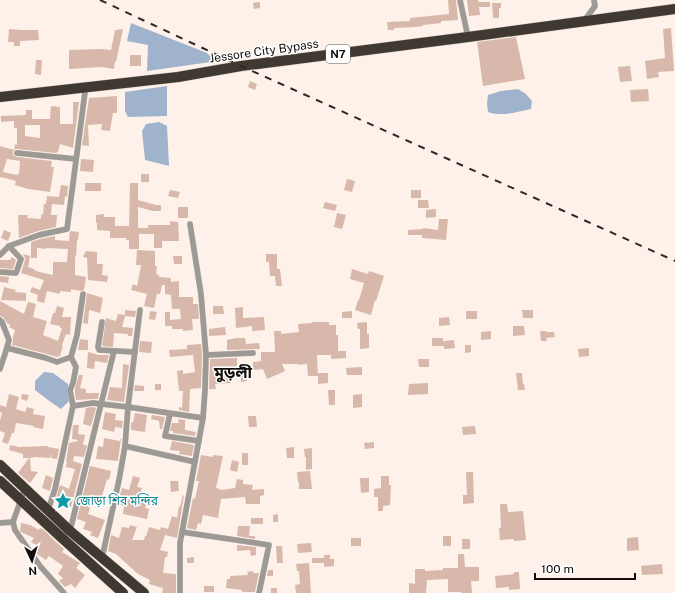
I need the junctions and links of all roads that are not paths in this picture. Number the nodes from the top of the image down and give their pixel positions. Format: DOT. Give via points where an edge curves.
graph roads {
  1 [pos="460,0"];
  2 [pos="594,0"];
  3 [pos="675,9"];
  4 [pos="584,21"];
  5 [pos="468,37"];
  6 [pos="85,92"];
  7 [pos="0,97"];
  8 [pos="17,153"];
  9 [pos="76,159"];
  10 [pos="190,224"];
  11 [pos="10,246"];
  12 [pos="0,255"];
  13 [pos="0,272"];
  14 [pos="82,294"];
  15 [pos="140,310"];
  16 [pos="0,320"];
  17 [pos="102,322"];
  18 [pos="7,348"];
  19 [pos="114,351"];
  20 [pos="135,352"];
  21 [pos="253,353"];
  22 [pos="206,355"];
  23 [pos="71,357"];
  24 [pos="0,368"];
  25 [pos="72,406"];
  26 [pos="128,407"];
  27 [pos="170,414"];
  28 [pos="203,418"];
  29 [pos="199,442"];
  30 [pos="125,446"];
  31 [pos="195,462"];
  32 [pos="0,465"];
  33 [pos="0,481"];
  34 [pos="25,488"];
  35 [pos="20,500"];
  36 [pos="48,510"];
  37 [pos="13,522"];
  38 [pos="0,524"];
  39 [pos="70,531"];
  40 [pos="182,532"];
  41 [pos="102,558"];
  42 [pos="64,593"];
  43 [pos="123,593"];
  44 [pos="144,593"];
  45 [pos="180,593"];
  46 [pos="259,593"];
  1 -- 5 [label="street"];
  2 -- 4 [label="street" via="595,6"];
  3 -- 4 [label="highway, Jessore City Bypass / N7"];
  4 -- 5 [label="highway, Jessore City Bypass / N7"];
  5 -- 7 [label="highway, Jessore City Bypass / N7"];
  6 -- 9 [label="street"];
  8 -- 9 [label="street"];
  9 -- 11 [label="street" via="67,229 38,235"];
  10 -- 22 [label="street" via="201,294"];
  11 -- 12 [label="street"];
  11 -- 13 [label="street" via="21,259 16,273"];
  14 -- 23 [label="street" via="77,335"];
  15 -- 20 [label="street"];
  16 -- 18 [label="street" via="9,340"];
  17 -- 19 [label="street" via="98,349"];
  18 -- 23 [label="street" via="57,362"];
  18 -- 24 [label="street"];
  19 -- 20 [label="street"];
  19 -- 39 [label="street"];
  20 -- 26 [label="street"];
  21 -- 22 [label="street"];
  22 -- 28 [label="street"];
  23 -- 25 [label="street" via="76,367 70,390"];
  25 -- 26 [label="street" via="93,403"];
  25 -- 36 [label="street" via="55,489"];
  26 -- 27 [label="street"];
  26 -- 30 [label="street"];
  27 -- 28 [label="street"];
  27 -- 29 [label="street" via="165,436"];
  28 -- 29 [label="street"];
  29 -- 31 [label="street"];
  30 -- 31 [label="street"];
  30 -- 41 [label="street"];
  31 -- 40 [label="street"];
  32 -- 34 [label="highway"];
  33 -- 35 [label="highway"];
  34 -- 35 [label="street"];
  34 -- 36 [label="highway"];
  35 -- 37 [label="street"];
  35 -- 43 [label="highway"];
  36 -- 39 [label="highway"];
  37 -- 38 [label="street"];
  37 -- 42 [label="street" via="15,530 40,566"];
  39 -- 41 [label="highway"];
  40 -- 45 [label="street"];
  40 -- 46 [label="street" via="269,545"];
  41 -- 44 [label="highway"];
}
